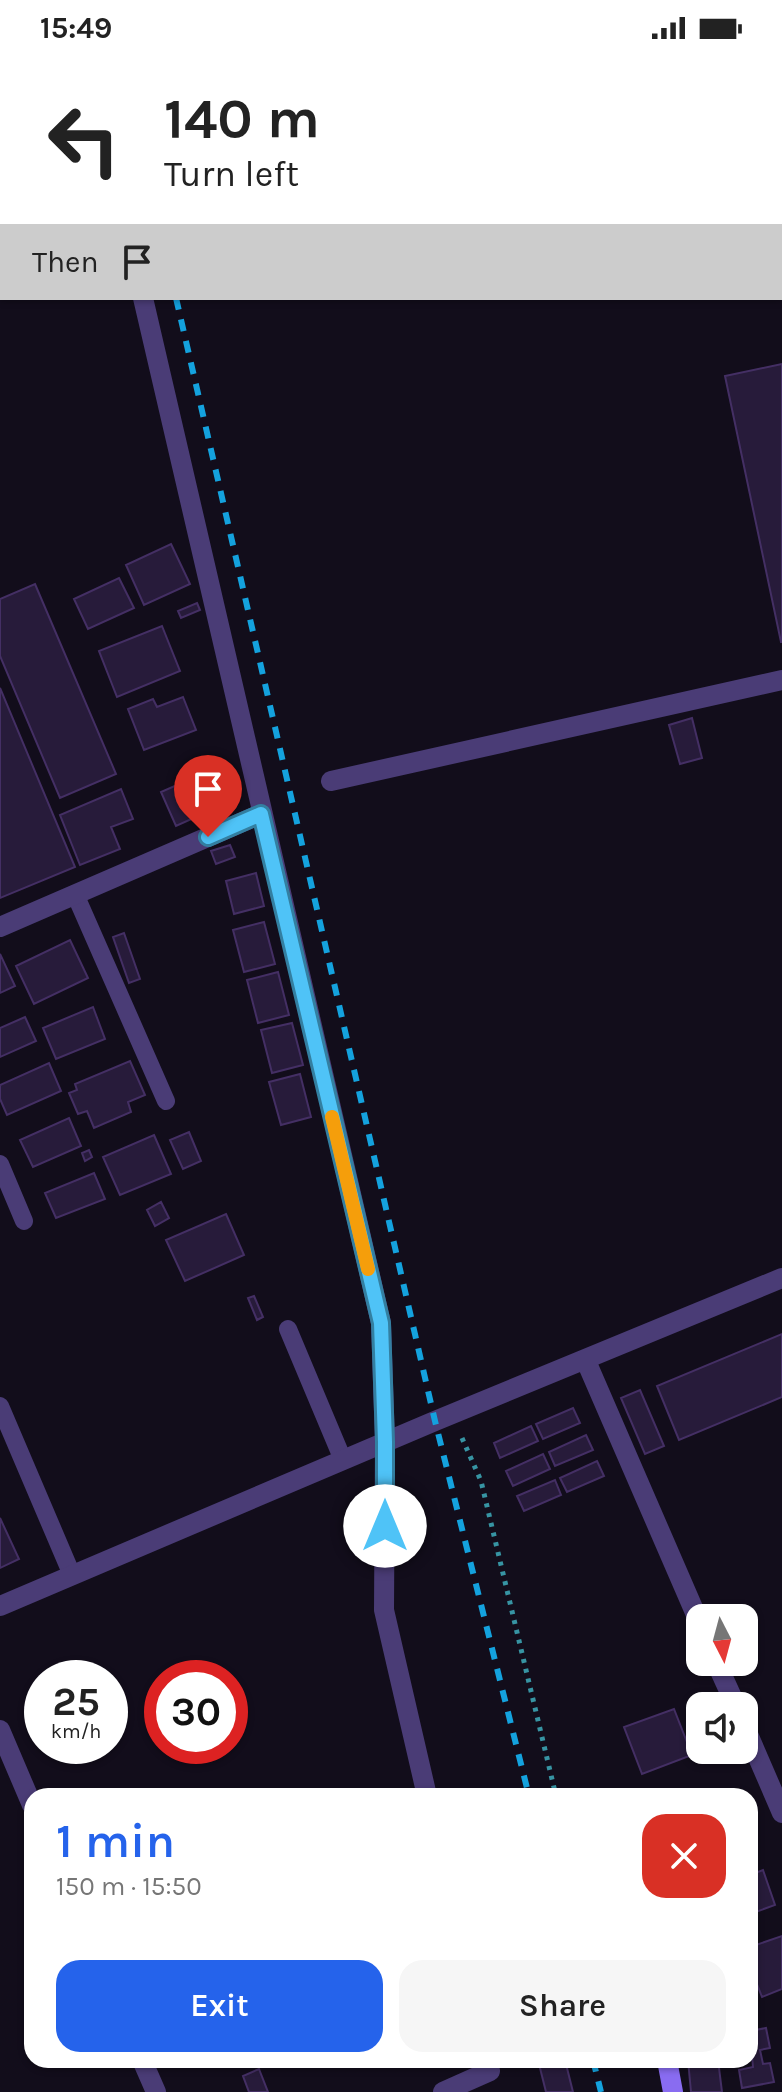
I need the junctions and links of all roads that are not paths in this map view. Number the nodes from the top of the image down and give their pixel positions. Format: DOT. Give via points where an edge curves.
graph roads {
  1 [pos="143,300"];
  2 [pos="782,680"];
  3 [pos="331,781"];
  4 [pos="261,814"];
  5 [pos="75,894"];
  6 [pos="0,927"];
  7 [pos="166,1101"];
  8 [pos="0,1164"];
  9 [pos="24,1221"];
  10 [pos="782,1278"];
  11 [pos="288,1329"];
  12 [pos="586,1361"];
  13 [pos="0,1406"];
  14 [pos="385,1442"];
  15 [pos="343,1460"];
  16 [pos="72,1575"];
  17 [pos="691,1604"];
  18 [pos="0,1606"];
  19 [pos="0,1730"];
  20 [pos="758,1757"];
  21 [pos="25,1788"];
  22 [pos="425,1788"];
  23 [pos="782,1813"];
  24 [pos="146,2068"];
  25 [pos="489,2068"];
  26 [pos="668,2068"];
  27 [pos="156,2092"];
  28 [pos="443,2092"];
  29 [pos="673,2092"];
  1 -- 4 [label="street"];
  2 -- 3 [label="street"];
  4 -- 5 [label="street"];
  4 -- 14 [label="street" via="381,1323"];
  5 -- 6 [label="street"];
  5 -- 7 [label="lane"];
  8 -- 9 [label="lane"];
  10 -- 12 [label="street"];
  11 -- 15 [label="lane"];
  12 -- 14 [label="street"];
  12 -- 17 [label="street"];
  13 -- 16 [label="lane"];
  14 -- 15 [label="street"];
  14 -- 22 [label="street" via="384,1610"];
  15 -- 16 [label="street"];
  16 -- 18 [label="street"];
  19 -- 21 [label="street"];
  20 -- 23 [label="street"];
  24 -- 27 [label="street"];
  25 -- 28 [label="street"];
  26 -- 29 [label="main road"];
}
